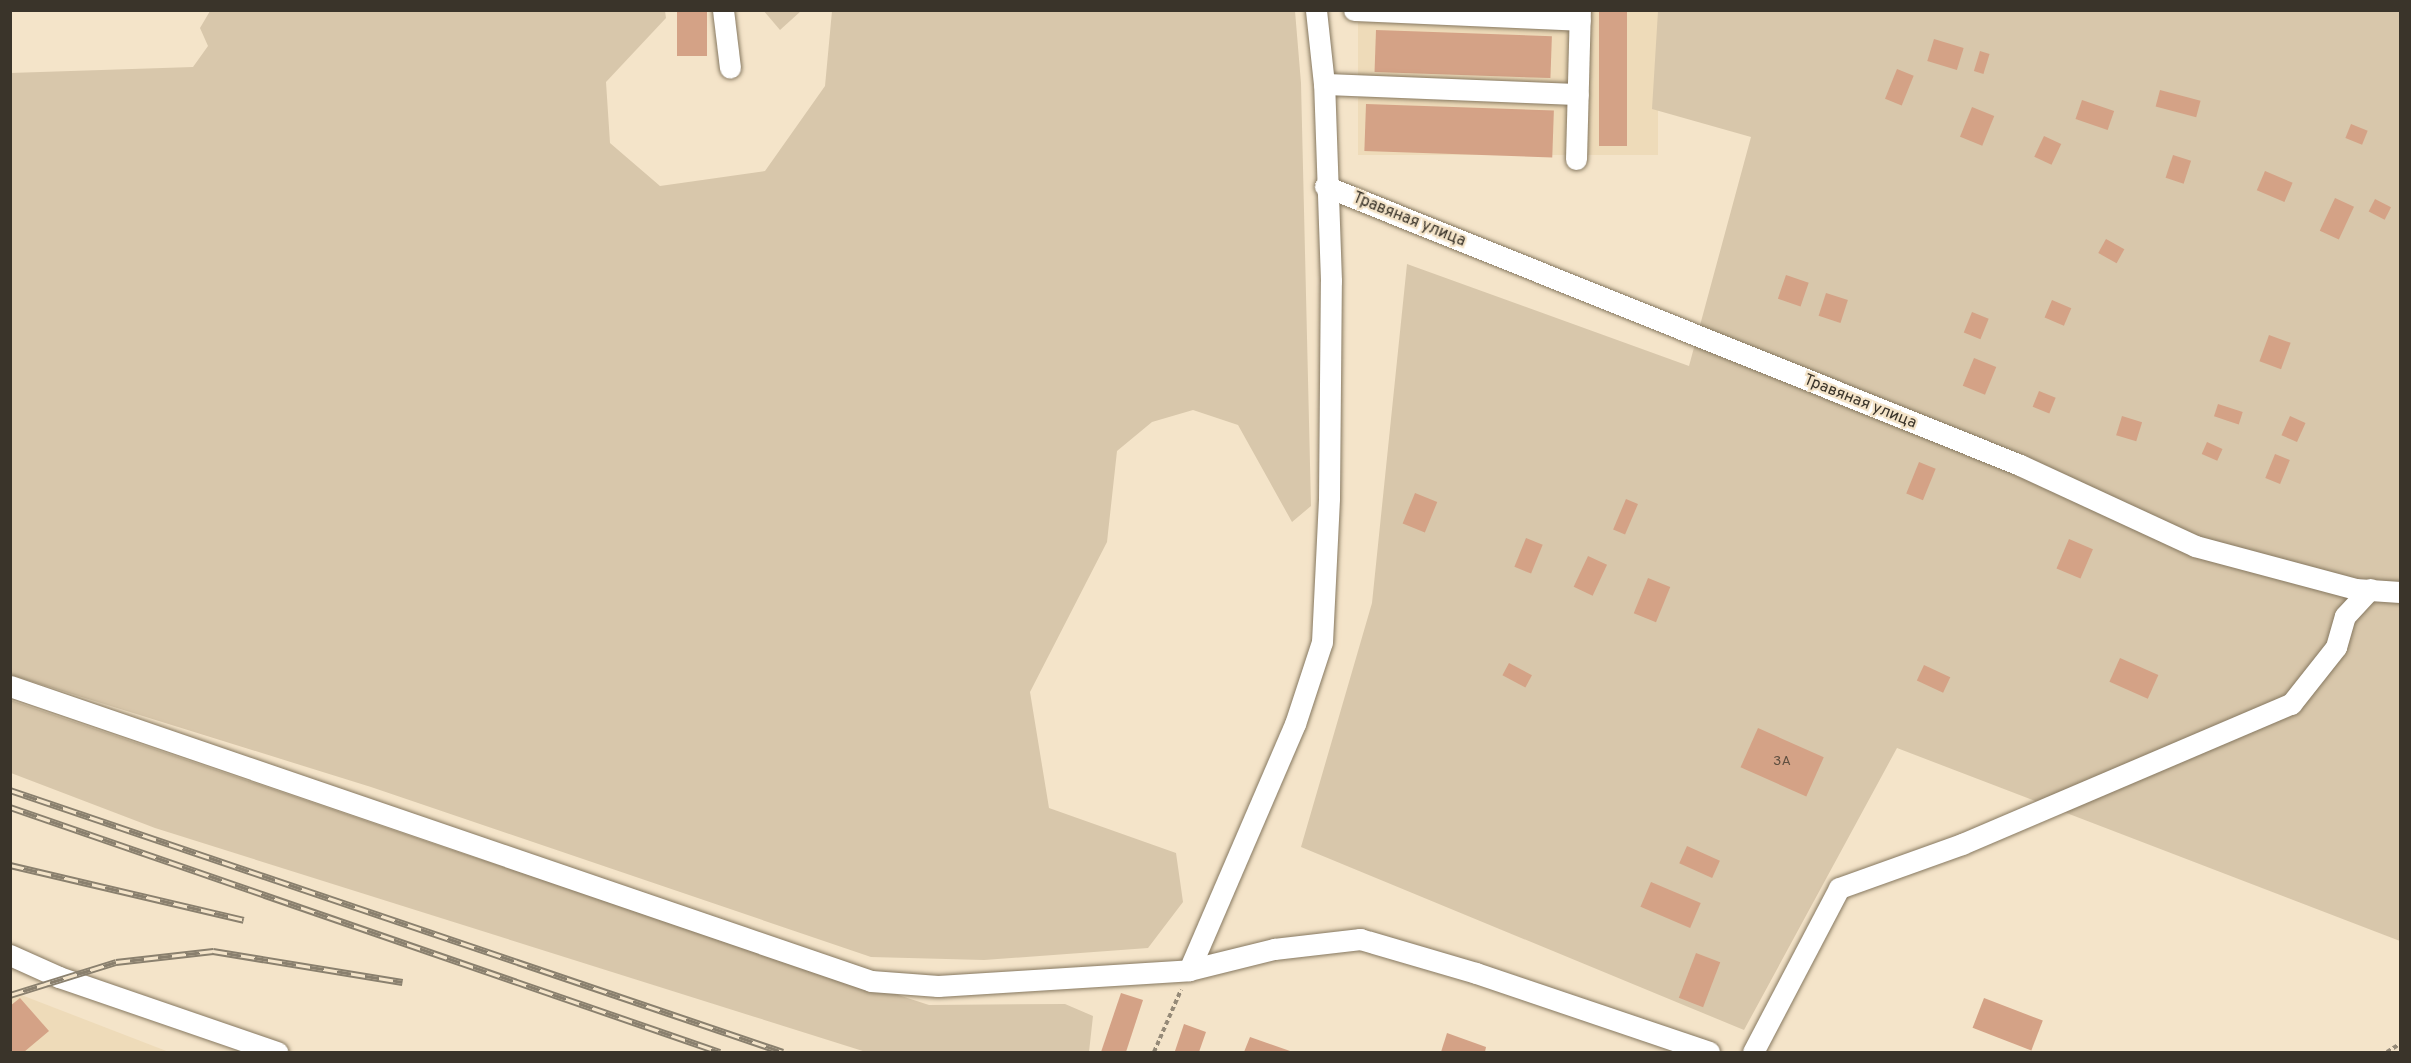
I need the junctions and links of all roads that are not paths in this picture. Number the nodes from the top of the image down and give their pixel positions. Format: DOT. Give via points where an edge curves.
graph roads {
  1 [pos="723,10"];
  2 [pos="1316,10"];
  3 [pos="1354,10"];
  4 [pos="1580,15"];
  5 [pos="730,68"];
  6 [pos="1324,84"];
  7 [pos="1578,94"];
  8 [pos="1576,159"];
  9 [pos="1325,186"];
  10 [pos="2370,589"];
  11 [pos="2400,592"];
  12 [pos="10,686"];
  13 [pos="10,955"];
  14 [pos="1189,970"];
  15 [pos="277,1053"];
  16 [pos="1709,1053"];
  17 [pos="1753,1053"];
  1 -- 5 [label="street"];
  2 -- 6 [label="street"];
  3 -- 4 [label="street"];
  4 -- 7 [label="street"];
  6 -- 7 [label="street"];
  6 -- 9 [label="street"];
  7 -- 8 [label="street"];
  9 -- 10 [label="street, Травяная улица" via="2020,465 2195,546 2355,590"];
  9 -- 14 [label="street" via="1331,281 1329,498 1322,642 1295,724"];
  10 -- 11 [label="street, Травяная улица"];
  10 -- 17 [label="street" via="2345,616 2336,647 2291,704 2005,826 1839,888"];
  12 -- 14 [label="street" via="871,981 938,986"];
  13 -- 15 [label="street" via="59,977"];
  14 -- 16 [label="street" via="1274,949 1360,939 1476,973"];
}
